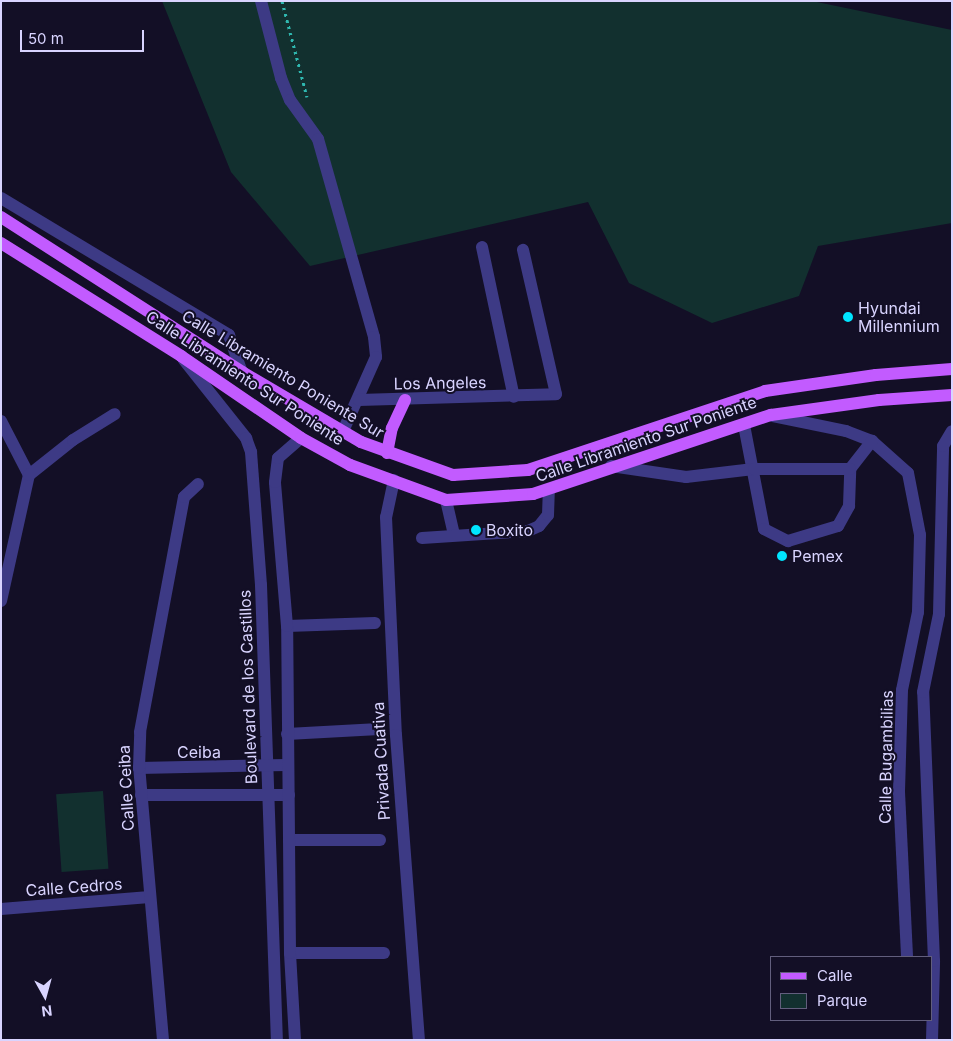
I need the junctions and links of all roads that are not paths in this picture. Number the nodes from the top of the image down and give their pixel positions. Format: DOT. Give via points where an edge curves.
graph roads {
  1 [pos="261,1"];
  2 [pos="1,198"];
  3 [pos="1,217"];
  4 [pos="1,243"];
  5 [pos="482,247"];
  6 [pos="524,250"];
  7 [pos="181,356"];
  8 [pos="952,370"];
  9 [pos="242,372"];
  10 [pos="952,394"];
  11 [pos="514,397"];
  12 [pos="359,400"];
  13 [pos="405,400"];
  14 [pos="115,414"];
  15 [pos="771,415"];
  16 [pos="1,421"];
  17 [pos="744,425"];
  18 [pos="343,431"];
  19 [pos="952,431"];
  20 [pos="301,438"];
  21 [pos="872,441"];
  22 [pos="386,453"];
  23 [pos="611,466"];
  24 [pos="754,468"];
  25 [pos="850,469"];
  26 [pos="29,475"];
  27 [pos="394,480"];
  28 [pos="198,484"];
  29 [pos="549,490"];
  30 [pos="446,500"];
  31 [pos="454,535"];
  32 [pos="7,538"];
  33 [pos="422,538"];
  34 [pos="1,601"];
  35 [pos="375,623"];
  36 [pos="287,626"];
  37 [pos="902,690"];
  38 [pos="923,692"];
  39 [pos="379,729"];
  40 [pos="287,734"];
  41 [pos="288,765"];
  42 [pos="139,768"];
  43 [pos="266,768"];
  44 [pos="141,795"];
  45 [pos="267,796"];
  46 [pos="289,796"];
  47 [pos="289,840"];
  48 [pos="380,840"];
  49 [pos="150,897"];
  50 [pos="1,909"];
  51 [pos="290,953"];
  52 [pos="384,954"];
  53 [pos="907,956"];
  54 [pos="933,1000"];
  55 [pos="295,1021"];
  56 [pos="926,1021"];
  57 [pos="932,1021"];
  58 [pos="277,1023"];
  59 [pos="163,1040"];
  60 [pos="277,1040"];
  61 [pos="295,1040"];
  62 [pos="419,1040"];
  63 [pos="932,1040"];
  1 -- 12 [label="street" via="290,100 318,139 374,337 376,357"];
  2 -- 9 [label="street" via="229,335"];
  3 -- 9 [label="main road, Calle Libramiento Poniente Sur"];
  4 -- 7 [label="main road, Calle Libramiento Sur Poniente"];
  5 -- 11 [label="street"];
  6 -- 11 [label="street, Los Angeles" via="556,394"];
  7 -- 20 [label="main road, Calle Libramiento Sur Poniente"];
  7 -- 43 [label="street, Boulevard de los Castillos" via="246,438 251,452 261,585"];
  8 -- 22 [label="main road, Calle Libramiento Poniente Sur" via="876,375 765,391 528,470 453,475"];
  9 -- 18 [label="main road, Calle Libramiento Poniente Sur"];
  10 -- 15 [label="main road, Calle Libramiento Sur Poniente"];
  11 -- 13 [label="street, Los Angeles"];
  12 -- 13 [label="street, Los Angeles"];
  12 -- 18 [label="street"];
  13 -- 22 [label="main road" via="392,428"];
  14 -- 26 [label="street" via="73,440"];
  15 -- 17 [label="main road, Calle Libramiento Sur Poniente"];
  15 -- 21 [label="street, Calle Bugambilias" via="846,431"];
  16 -- 26 [label="street"];
  17 -- 23 [label="main road, Calle Libramiento Sur Poniente"];
  17 -- 24 [label="street"];
  18 -- 22 [label="main road, Calle Libramiento Poniente Sur"];
  19 -- 38 [label="street" via="943,446 939,614"];
  20 -- 27 [label="main road, Calle Libramiento Sur Poniente" via="350,465"];
  20 -- 36 [label="street" via="285,450 275,465"];
  21 -- 25 [label="street"];
  21 -- 37 [label="street, Calle Bugambilias" via="908,473 920,535 918,612"];
  23 -- 24 [label="street" via="686,477"];
  23 -- 29 [label="main road, Calle Libramiento Sur Poniente"];
  24 -- 25 [label="street"];
  24 -- 25 [label="street" via="764,529 788,541 838,526 849,506"];
  26 -- 32 [label="street"];
  27 -- 30 [label="main road, Calle Libramiento Sur Poniente"];
  27 -- 62 [label="street, Privada Cuativa" via="386,517 395,725"];
  28 -- 42 [label="street, Calle Ceiba" via="184,497 140,732"];
  29 -- 30 [label="main road, Calle Libramiento Sur Poniente"];
  29 -- 31 [label="street" via="548,515 539,526 528,531"];
  30 -- 31 [label="street"];
  31 -- 33 [label="street"];
  32 -- 34 [label="street"];
  35 -- 36 [label="street"];
  36 -- 40 [label="street"];
  37 -- 38 [label="street"];
  37 -- 53 [label="street, Calle Bugambilias" via="899,792"];
  38 -- 54 [label="street"];
  39 -- 40 [label="street"];
  40 -- 41 [label="street"];
  41 -- 43 [label="street, Ceiba"];
  41 -- 46 [label="street"];
  42 -- 43 [label="street, Ceiba"];
  42 -- 44 [label="street, Calle Ceiba"];
  43 -- 45 [label="street, Boulevard de los Castillos"];
  44 -- 45 [label="street"];
  44 -- 49 [label="street, Calle Ceiba"];
  45 -- 46 [label="street"];
  45 -- 58 [label="street, Boulevard de los Castillos"];
  46 -- 47 [label="street"];
  47 -- 48 [label="street"];
  47 -- 51 [label="street"];
  49 -- 50 [label="street, Calle Cedros"];
  49 -- 59 [label="street, Calle Ceiba"];
  51 -- 52 [label="street"];
  51 -- 55 [label="street"];
  55 -- 58 [label="street"];
  55 -- 61 [label="street"];
  56 -- 63 [label="street"];
  57 -- 63 [label="street"];
  58 -- 60 [label="street, Boulevard de los Castillos"];
}
